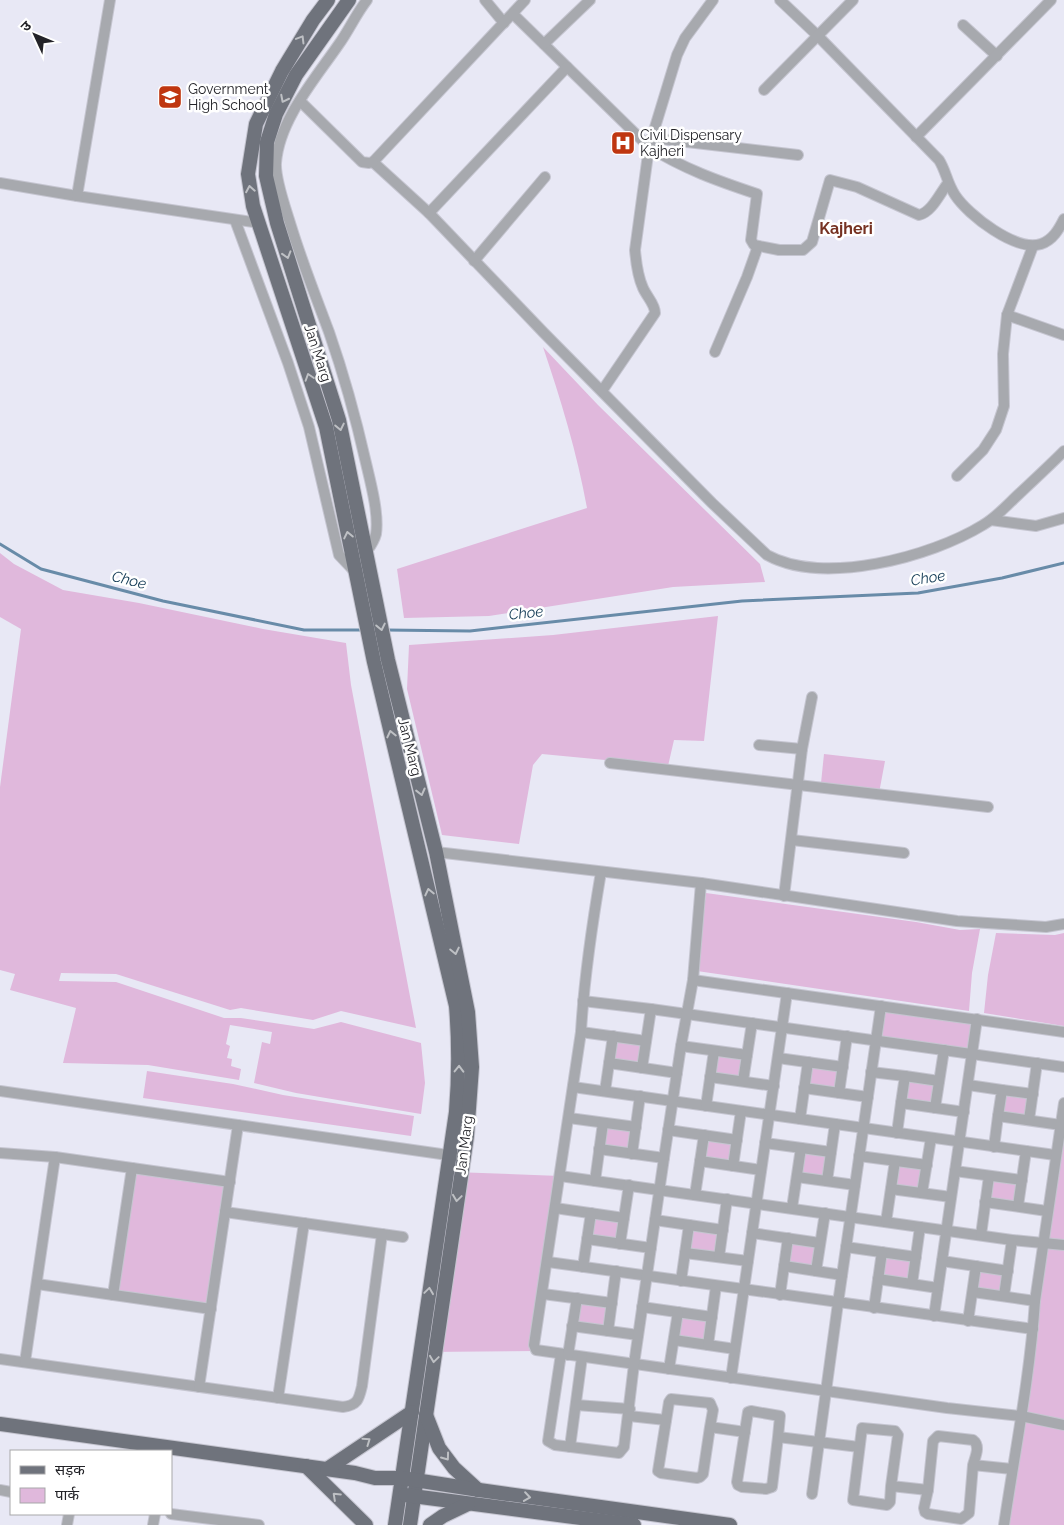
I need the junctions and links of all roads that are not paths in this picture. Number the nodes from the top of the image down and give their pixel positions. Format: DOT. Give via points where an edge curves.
graph roads {
  1 [pos="110,0"];
  2 [pos="328,0"];
  3 [pos="349,0"];
  4 [pos="367,0"];
  5 [pos="485,0"];
  6 [pos="525,0"];
  7 [pos="590,0"];
  8 [pos="713,0"];
  9 [pos="780,0"];
  10 [pos="853,0"];
  11 [pos="1051,0"];
  12 [pos="513,14"];
  13 [pos="504,23"];
  14 [pos="963,24"];
  15 [pos="818,36"];
  16 [pos="544,44"];
  17 [pos="997,56"];
  18 [pos="567,67"];
  19 [pos="764,90"];
  20 [pos="300,101"];
  21 [pos="916,137"];
  22 [pos="650,143"];
  23 [pos="798,155"];
  24 [pos="373,162"];
  25 [pos="546,177"];
  26 [pos="0,183"];
  27 [pos="948,183"];
  28 [pos="77,196"];
  29 [pos="429,213"];
  30 [pos="1064,219"];
  31 [pos="235,220"];
  32 [pos="259,224"];
  33 [pos="1060,236"];
  34 [pos="758,246"];
  35 [pos="1033,246"];
  36 [pos="474,260"];
  37 [pos="1007,315"];
  38 [pos="1064,335"];
  39 [pos="715,352"];
  40 [pos="602,391"];
  41 [pos="1064,450"];
  42 [pos="958,476"];
  43 [pos="1064,518"];
  44 [pos="991,520"];
  45 [pos="365,554"];
  46 [pos="356,573"];
  47 [pos="367,597"];
  48 [pos="381,661"];
  49 [pos="812,697"];
  50 [pos="759,745"];
  51 [pos="802,749"];
  52 [pos="610,763"];
  53 [pos="798,784"];
  54 [pos="988,807"];
  55 [pos="792,840"];
  56 [pos="436,852"];
  57 [pos="904,854"];
  58 [pos="600,872"];
  59 [pos="701,883"];
  60 [pos="784,896"];
  61 [pos="1064,924"];
  62 [pos="693,980"];
  63 [pos="787,992"];
  64 [pos="583,1001"];
  65 [pos="881,1006"];
  66 [pos="651,1009"];
  67 [pos="687,1014"];
  68 [pos="978,1019"];
  69 [pos="752,1023"];
  70 [pos="782,1027"];
  71 [pos="581,1032"];
  72 [pos="1064,1032"];
  73 [pos="613,1036"];
  74 [pos="847,1036"];
  75 [pos="876,1040"];
  76 [pos="646,1041"];
  77 [pos="681,1046"];
  78 [pos="714,1050"];
  79 [pos="944,1050"];
  80 [pos="972,1054"];
  81 [pos="747,1055"];
  82 [pos="778,1058"];
  83 [pos="808,1062"];
  84 [pos="609,1063"];
  85 [pos="1037,1063"];
  86 [pos="843,1067"];
  87 [pos="1064,1067"];
  88 [pos="642,1068"];
  89 [pos="871,1072"];
  90 [pos="677,1073"];
  91 [pos="710,1076"];
  92 [pos="905,1076"];
  93 [pos="743,1081"];
  94 [pos="939,1081"];
  95 [pos="968,1085"];
  96 [pos="774,1086"];
  97 [pos="573,1087"];
  98 [pos="804,1088"];
  99 [pos="1002,1090"];
  100 [pos="0,1091"];
  101 [pos="604,1092"];
  102 [pos="839,1093"];
  103 [pos="1033,1094"];
  104 [pos="640,1096"];
  105 [pos="868,1097"];
  106 [pos="672,1101"];
  107 [pos="901,1103"];
  108 [pos="1064,1103"];
  109 [pos="463,1106"];
  110 [pos="706,1106"];
  111 [pos="935,1108"];
  112 [pos="741,1111"];
  113 [pos="964,1112"];
  114 [pos="769,1115"];
  115 [pos="998,1116"];
  116 [pos="569,1118"];
  117 [pos="800,1119"];
  118 [pos="1029,1120"];
  119 [pos="603,1123"];
  120 [pos="835,1124"];
  121 [pos="238,1125"];
  122 [pos="1061,1125"];
  123 [pos="636,1127"];
  124 [pos="863,1128"];
  125 [pos="668,1130"];
  126 [pos="897,1133"];
  127 [pos="704,1135"];
  128 [pos="931,1138"];
  129 [pos="737,1140"];
  130 [pos="960,1142"];
  131 [pos="765,1143"];
  132 [pos="994,1147"];
  133 [pos="801,1148"];
  134 [pos="599,1149"];
  135 [pos="1026,1151"];
  136 [pos="831,1152"];
  137 [pos="0,1153"];
  138 [pos="632,1154"];
  139 [pos="449,1155"];
  140 [pos="1055,1155"];
  141 [pos="859,1156"];
  142 [pos="55,1157"];
  143 [pos="463,1158"];
  144 [pos="664,1158"];
  145 [pos="700,1161"];
  146 [pos="895,1161"];
  147 [pos="927,1165"];
  148 [pos="733,1166"];
  149 [pos="132,1168"];
  150 [pos="761,1170"];
  151 [pos="956,1171"];
  152 [pos="560,1176"];
  153 [pos="989,1176"];
  154 [pos="797,1177"];
  155 [pos="1022,1180"];
  156 [pos="595,1181"];
  157 [pos="827,1181"];
  158 [pos="230,1182"];
  159 [pos="628,1185"];
  160 [pos="855,1185"];
  161 [pos="891,1189"];
  162 [pos="660,1190"];
  163 [pos="922,1193"];
  164 [pos="695,1195"];
  165 [pos="952,1197"];
  166 [pos="727,1199"];
  167 [pos="985,1202"];
  168 [pos="756,1203"];
  169 [pos="1018,1206"];
  170 [pos="555,1208"];
  171 [pos="792,1208"];
  172 [pos="1047,1211"];
  173 [pos="225,1212"];
  174 [pos="591,1213"];
  175 [pos="824,1213"];
  176 [pos="850,1217"];
  177 [pos="624,1218"];
  178 [pos="655,1220"];
  179 [pos="886,1222"];
  180 [pos="304,1223"];
  181 [pos="689,1225"];
  182 [pos="920,1227"];
  183 [pos="722,1230"];
  184 [pos="947,1230"];
  185 [pos="752,1233"];
  186 [pos="382,1234"];
  187 [pos="980,1235"];
  188 [pos="403,1237"];
  189 [pos="788,1238"];
  190 [pos="588,1240"];
  191 [pos="1012,1240"];
  192 [pos="820,1243"];
  193 [pos="620,1244"];
  194 [pos="1043,1244"];
  195 [pos="1064,1245"];
  196 [pos="846,1247"];
  197 [pos="651,1248"];
  198 [pos="882,1252"];
  199 [pos="685,1253"];
  200 [pos="718,1257"];
  201 [pos="916,1257"];
  202 [pos="748,1261"];
  203 [pos="942,1261"];
  204 [pos="548,1262"];
  205 [pos="784,1266"];
  206 [pos="976,1266"];
  207 [pos="583,1267"];
  208 [pos="616,1271"];
  209 [pos="816,1271"];
  210 [pos="1008,1271"];
  211 [pos="842,1275"];
  212 [pos="647,1276"];
  213 [pos="681,1280"];
  214 [pos="878,1280"];
  215 [pos="37,1284"];
  216 [pos="912,1284"];
  217 [pos="716,1286"];
  218 [pos="938,1288"];
  219 [pos="744,1290"];
  220 [pos="972,1292"];
  221 [pos="543,1294"];
  222 [pos="113,1295"];
  223 [pos="780,1295"];
  224 [pos="1004,1296"];
  225 [pos="576,1298"];
  226 [pos="1035,1301"];
  227 [pos="612,1303"];
  228 [pos="838,1303"];
  229 [pos="642,1307"];
  230 [pos="874,1308"];
  231 [pos="211,1309"];
  232 [pos="678,1312"];
  233 [pos="934,1316"];
  234 [pos="712,1317"];
  235 [pos="968,1321"];
  236 [pos="572,1326"];
  237 [pos="1033,1329"];
  238 [pos="608,1331"];
  239 [pos="638,1335"];
  240 [pos="674,1340"];
  241 [pos="708,1345"];
  242 [pos="735,1349"];
  243 [pos="565,1354"];
  244 [pos="582,1357"];
  245 [pos="0,1358"];
  246 [pos="25,1362"];
  247 [pos="634,1364"];
  248 [pos="670,1369"];
  249 [pos="731,1378"];
  250 [pos="200,1387"];
  251 [pos="827,1391"];
  252 [pos="278,1398"];
  253 [pos="576,1405"];
  254 [pos="629,1412"];
  255 [pos="418,1413"];
  256 [pos="1021,1416"];
  257 [pos="666,1420"];
  258 [pos="0,1424"];
  259 [pos="1064,1424"];
  260 [pos="710,1427"];
  261 [pos="745,1432"];
  262 [pos="778,1437"];
  263 [pos="819,1442"];
  264 [pos="570,1447"];
  265 [pos="859,1447"];
  266 [pos="973,1465"];
  267 [pos="306,1466"];
  268 [pos="327,1469"];
  269 [pos="1012,1469"];
  270 [pos="375,1478"];
  271 [pos="409,1479"];
  272 [pos="891,1486"];
  273 [pos="479,1490"];
  274 [pos="928,1490"];
  275 [pos="399,1494"];
  276 [pos="812,1494"];
  277 [pos="413,1496"];
  278 [pos="468,1504"];
  279 [pos="172,1514"];
  280 [pos="259,1525"];
  281 [pos="366,1525"];
  282 [pos="394,1525"];
  283 [pos="410,1525"];
  284 [pos="430,1525"];
  285 [pos="634,1525"];
  286 [pos="730,1525"];
  287 [pos="1004,1525"];
  1 -- 28 [label="street"];
  32 -- 2 [label="main road, Jan Marg, one-way" via="248,174 256,124 282,71"];
  3 -- 45 [label="main road, Jan Marg, one-way" via="296,75 276,114 267,142 266,176 277,224 339,420"];
  4 -- 20 [label="street"];
  5 -- 13 [label="street"];
  6 -- 12 [label="street"];
  7 -- 16 [label="street"];
  8 -- 22 [label="street" via="685,38 677,55"];
  9 -- 15 [label="street"];
  10 -- 15 [label="street"];
  11 -- 17 [label="street"];
  12 -- 13 [label="street"];
  12 -- 16 [label="street"];
  13 -- 24 [label="street"];
  14 -- 17 [label="street"];
  15 -- 19 [label="street"];
  15 -- 21 [label="street"];
  16 -- 18 [label="street"];
  17 -- 21 [label="street"];
  18 -- 22 [label="street"];
  18 -- 29 [label="street"];
  20 -- 24 [label="street" via="362,162"];
  20 -- 45 [label="street" via="281,140 276,164 300,255 330,334 358,427 370,482 376,534"];
  21 -- 27 [label="street" via="939,160"];
  22 -- 23 [label="street"];
  22 -- 34 [label="street" via="673,162 710,179 757,194 751,240"];
  22 -- 40 [label="street" via="636,261 643,288 655,313"];
  24 -- 29 [label="street"];
  25 -- 36 [label="street"];
  26 -- 28 [label="street"];
  27 -- 34 [label="street" via="925,214 919,215 857,187 830,180 812,242 808,246 803,250"];
  27 -- 35 [label="street" via="977,220 1011,239"];
  28 -- 31 [label="street"];
  29 -- 36 [label="street"];
  30 -- 33 [label="street"];
  31 -- 32 [label="street"];
  31 -- 46 [label="street" via="309,427 339,554"];
  46 -- 32 [label="main road, Jan Marg, one-way" via="326,427"];
  33 -- 35 [label="street"];
  34 -- 39 [label="street"];
  35 -- 37 [label="street"];
  36 -- 40 [label="street"];
  37 -- 38 [label="street"];
  37 -- 42 [label="street" via="1003,354 1004,406 996,430 983,450"];
  40 -- 44 [label="street" via="712,503 776,560 802,567 875,564 941,545"];
  41 -- 44 [label="street"];
  43 -- 44 [label="street" via="1036,526"];
  45 -- 47 [label="main road, Jan Marg"];
  46 -- 47 [label="main road, Jan Marg"];
  47 -- 48 [label="main road, Jan Marg"];
  48 -- 56 [label="main road, Jan Marg, one-way"];
  109 -- 48 [label="main road, Jan Marg, one-way" via="456,1006"];
  49 -- 51 [label="street"];
  50 -- 51 [label="street"];
  51 -- 53 [label="street"];
  52 -- 53 [label="street"];
  53 -- 54 [label="street"];
  53 -- 55 [label="street"];
  55 -- 57 [label="street"];
  55 -- 60 [label="street"];
  56 -- 58 [label="street"];
  56 -- 109 [label="main road, Jan Marg, one-way" via="468,1012 472,1059"];
  58 -- 59 [label="street"];
  58 -- 64 [label="street"];
  59 -- 60 [label="street"];
  59 -- 62 [label="street"];
  60 -- 61 [label="street" via="957,921 1046,927"];
  62 -- 63 [label="street"];
  62 -- 67 [label="street"];
  63 -- 65 [label="street"];
  63 -- 70 [label="street"];
  64 -- 66 [label="street"];
  64 -- 71 [label="street"];
  65 -- 68 [label="street"];
  65 -- 75 [label="street"];
  66 -- 67 [label="street"];
  66 -- 76 [label="street"];
  67 -- 69 [label="street"];
  67 -- 77 [label="street"];
  68 -- 72 [label="street"];
  68 -- 80 [label="street"];
  69 -- 70 [label="street"];
  69 -- 81 [label="street"];
  70 -- 74 [label="street"];
  70 -- 82 [label="street"];
  71 -- 73 [label="street"];
  71 -- 97 [label="street"];
  73 -- 76 [label="street"];
  73 -- 84 [label="street"];
  74 -- 75 [label="street"];
  74 -- 86 [label="street"];
  75 -- 79 [label="street"];
  75 -- 89 [label="street"];
  76 -- 88 [label="street"];
  77 -- 78 [label="street"];
  77 -- 90 [label="street"];
  78 -- 81 [label="street"];
  78 -- 91 [label="street"];
  79 -- 80 [label="street"];
  79 -- 94 [label="street"];
  80 -- 85 [label="street"];
  80 -- 95 [label="street"];
  81 -- 93 [label="street"];
  82 -- 83 [label="street"];
  82 -- 96 [label="street"];
  83 -- 86 [label="street"];
  83 -- 98 [label="street"];
  84 -- 88 [label="street"];
  84 -- 101 [label="street"];
  85 -- 87 [label="street"];
  85 -- 103 [label="street"];
  86 -- 102 [label="street"];
  88 -- 90 [label="street"];
  89 -- 92 [label="street"];
  89 -- 105 [label="street"];
  90 -- 106 [label="street"];
  91 -- 93 [label="street"];
  91 -- 110 [label="street"];
  92 -- 94 [label="street"];
  92 -- 107 [label="street"];
  93 -- 96 [label="street"];
  94 -- 111 [label="street"];
  95 -- 99 [label="street"];
  95 -- 113 [label="street"];
  96 -- 114 [label="street"];
  97 -- 101 [label="street"];
  97 -- 116 [label="street"];
  98 -- 102 [label="street"];
  98 -- 117 [label="street"];
  99 -- 103 [label="street"];
  99 -- 115 [label="street"];
  100 -- 121 [label="street"];
  101 -- 104 [label="street"];
  102 -- 105 [label="street"];
  103 -- 118 [label="street"];
  104 -- 106 [label="street"];
  104 -- 123 [label="street"];
  105 -- 124 [label="street"];
  106 -- 110 [label="street"];
  106 -- 125 [label="street"];
  107 -- 111 [label="street"];
  107 -- 126 [label="street"];
  108 -- 122 [label="street"];
  109 -- 139 [label="main road, Jan Marg" via="451,1135"];
  109 -- 143 [label="main road, Jan Marg"];
  110 -- 112 [label="street"];
  111 -- 113 [label="street"];
  112 -- 114 [label="street"];
  112 -- 129 [label="street"];
  113 -- 130 [label="street"];
  114 -- 117 [label="street"];
  114 -- 131 [label="street"];
  115 -- 118 [label="street"];
  115 -- 132 [label="street"];
  116 -- 119 [label="street"];
  116 -- 152 [label="street"];
  117 -- 120 [label="street"];
  118 -- 122 [label="street"];
  119 -- 123 [label="street"];
  119 -- 134 [label="street"];
  120 -- 124 [label="street"];
  120 -- 136 [label="street"];
  121 -- 139 [label="street"];
  121 -- 158 [label="street"];
  122 -- 140 [label="street"];
  123 -- 138 [label="street"];
  124 -- 126 [label="street"];
  124 -- 141 [label="street"];
  125 -- 127 [label="street"];
  125 -- 144 [label="street"];
  126 -- 128 [label="street"];
  127 -- 129 [label="street"];
  127 -- 145 [label="street"];
  128 -- 130 [label="street"];
  128 -- 147 [label="street"];
  129 -- 148 [label="street"];
  130 -- 132 [label="street"];
  130 -- 151 [label="street"];
  131 -- 133 [label="street"];
  131 -- 150 [label="street"];
  132 -- 135 [label="street"];
  133 -- 136 [label="street"];
  133 -- 154 [label="street"];
  134 -- 138 [label="street"];
  134 -- 156 [label="street"];
  135 -- 140 [label="street"];
  135 -- 155 [label="street"];
  136 -- 157 [label="street"];
  137 -- 142 [label="street"];
  138 -- 144 [label="street"];
  139 -- 143 [label="street"];
  255 -- 139 [label="main road, Jan Marg, one-way"];
  140 -- 172 [label="street"];
  141 -- 146 [label="street"];
  141 -- 160 [label="street"];
  142 -- 149 [label="street"];
  142 -- 215 [label="street"];
  143 -- 255 [label="main road, Jan Marg, one-way"];
  144 -- 162 [label="street"];
  145 -- 148 [label="street"];
  145 -- 164 [label="street"];
  146 -- 147 [label="street"];
  146 -- 161 [label="street"];
  147 -- 163 [label="street"];
  148 -- 150 [label="street"];
  149 -- 158 [label="street"];
  149 -- 222 [label="street"];
  150 -- 168 [label="street"];
  151 -- 153 [label="street"];
  151 -- 165 [label="street"];
  152 -- 156 [label="street"];
  152 -- 170 [label="street"];
  153 -- 155 [label="street"];
  153 -- 167 [label="street"];
  154 -- 157 [label="street"];
  154 -- 171 [label="street"];
  155 -- 169 [label="street"];
  156 -- 159 [label="street"];
  157 -- 160 [label="street"];
  158 -- 173 [label="street"];
  159 -- 162 [label="street"];
  159 -- 177 [label="street"];
  160 -- 176 [label="street"];
  161 -- 163 [label="street"];
  161 -- 179 [label="street"];
  162 -- 164 [label="street"];
  162 -- 178 [label="street"];
  163 -- 165 [label="street"];
  164 -- 166 [label="street"];
  165 -- 184 [label="street"];
  166 -- 168 [label="street"];
  166 -- 183 [label="street"];
  167 -- 169 [label="street"];
  167 -- 187 [label="street"];
  168 -- 171 [label="street"];
  168 -- 185 [label="street"];
  169 -- 172 [label="street"];
  170 -- 174 [label="street"];
  170 -- 204 [label="street"];
  171 -- 175 [label="street"];
  172 -- 194 [label="street"];
  173 -- 180 [label="street"];
  173 -- 231 [label="street"];
  174 -- 177 [label="street"];
  174 -- 190 [label="street"];
  175 -- 176 [label="street"];
  175 -- 192 [label="street"];
  176 -- 179 [label="street"];
  176 -- 196 [label="street"];
  177 -- 193 [label="street"];
  178 -- 181 [label="street"];
  178 -- 197 [label="street"];
  179 -- 182 [label="street"];
  180 -- 186 [label="street"];
  180 -- 252 [label="street"];
  181 -- 183 [label="street"];
  181 -- 199 [label="street"];
  182 -- 184 [label="street"];
  182 -- 201 [label="street"];
  183 -- 200 [label="street"];
  184 -- 187 [label="street"];
  184 -- 203 [label="street"];
  185 -- 189 [label="street"];
  185 -- 202 [label="street"];
  186 -- 188 [label="street"];
  186 -- 252 [label="street" via="359,1399 352,1406 343,1407"];
  187 -- 191 [label="street"];
  189 -- 192 [label="street"];
  189 -- 205 [label="street"];
  190 -- 193 [label="street"];
  190 -- 207 [label="street"];
  191 -- 194 [label="street"];
  191 -- 210 [label="street"];
  192 -- 209 [label="street"];
  193 -- 197 [label="street"];
  194 -- 195 [label="street"];
  194 -- 226 [label="street"];
  196 -- 198 [label="street"];
  196 -- 211 [label="street"];
  197 -- 212 [label="street"];
  198 -- 201 [label="street"];
  198 -- 214 [label="street"];
  199 -- 200 [label="street"];
  199 -- 213 [label="street"];
  200 -- 202 [label="street"];
  201 -- 216 [label="street"];
  202 -- 219 [label="street"];
  203 -- 206 [label="street"];
  203 -- 218 [label="street"];
  204 -- 207 [label="street"];
  204 -- 221 [label="street"];
  205 -- 209 [label="street"];
  205 -- 223 [label="street"];
  206 -- 210 [label="street"];
  206 -- 220 [label="street"];
  207 -- 208 [label="street"];
  208 -- 212 [label="street"];
  208 -- 227 [label="street"];
  209 -- 211 [label="street"];
  210 -- 224 [label="street"];
  211 -- 228 [label="street"];
  212 -- 213 [label="street"];
  212 -- 229 [label="street"];
  213 -- 217 [label="street"];
  214 -- 216 [label="street"];
  214 -- 230 [label="street"];
  215 -- 222 [label="street"];
  215 -- 246 [label="street"];
  216 -- 218 [label="street"];
  217 -- 219 [label="street"];
  217 -- 234 [label="street"];
  218 -- 233 [label="street"];
  219 -- 223 [label="street"];
  219 -- 242 [label="street"];
  220 -- 224 [label="street"];
  220 -- 235 [label="street"];
  221 -- 225 [label="street"];
  221 -- 243 [label="street" via="535,1348"];
  222 -- 231 [label="street"];
  223 -- 228 [label="street"];
  224 -- 226 [label="street"];
  225 -- 227 [label="street"];
  225 -- 236 [label="street"];
  226 -- 237 [label="street"];
  227 -- 238 [label="street"];
  228 -- 230 [label="street"];
  228 -- 251 [label="street"];
  229 -- 232 [label="street"];
  229 -- 239 [label="street"];
  230 -- 233 [label="street"];
  231 -- 250 [label="street"];
  232 -- 234 [label="street"];
  232 -- 240 [label="street"];
  233 -- 235 [label="street"];
  234 -- 241 [label="street"];
  235 -- 237 [label="street"];
  236 -- 238 [label="street"];
  236 -- 243 [label="street"];
  237 -- 256 [label="street"];
  238 -- 239 [label="street"];
  239 -- 247 [label="street"];
  240 -- 241 [label="street"];
  240 -- 248 [label="street"];
  241 -- 242 [label="street"];
  242 -- 249 [label="street"];
  243 -- 244 [label="street"];
  243 -- 264 [label="street" via="547,1438 555,1445"];
  244 -- 247 [label="street"];
  244 -- 253 [label="street"];
  245 -- 246 [label="street"];
  246 -- 250 [label="street"];
  247 -- 248 [label="street"];
  247 -- 254 [label="street"];
  248 -- 249 [label="street"];
  249 -- 251 [label="street"];
  250 -- 252 [label="street"];
  251 -- 256 [label="street"];
  251 -- 263 [label="street"];
  253 -- 254 [label="street"];
  253 -- 264 [label="street"];
  254 -- 257 [label="street"];
  254 -- 264 [label="street" via="624,1448 619,1453"];
  268 -- 255 [label="main road, one-way"];
  255 -- 271 [label="main road, Jan Marg"];
  255 -- 273 [label="main road, one-way" via="454,1468"];
  256 -- 259 [label="street"];
  256 -- 269 [label="street"];
  257 -- 260 [label="street" via="671,1399 710,1403 713,1410"];
  257 -- 260 [label="street" via="658,1471 661,1473 697,1478 703,1474"];
  258 -- 267 [label="main road"];
  260 -- 261 [label="street"];
  261 -- 262 [label="street" via="747,1414 751,1411 778,1415 781,1418"];
  261 -- 262 [label="street" via="737,1482 742,1487 766,1490 772,1487"];
  262 -- 263 [label="street"];
  263 -- 265 [label="street"];
  263 -- 276 [label="street"];
  265 -- 272 [label="street" via="854,1500 887,1505"];
  265 -- 272 [label="street" via="862,1428 897,1432"];
  266 -- 269 [label="street"];
  266 -- 274 [label="street" via="969,1513 961,1519 925,1512"];
  266 -- 274 [label="street" via="977,1446 973,1440 935,1437"];
  267 -- 268 [label="main road"];
  281 -- 267 [label="main road, one-way"];
  268 -- 270 [label="main road"];
  269 -- 287 [label="street"];
  270 -- 271 [label="main road"];
  270 -- 275 [label="main road"];
  271 -- 273 [label="main road"];
  271 -- 275 [label="main road"];
  271 -- 277 [label="main road, Jan Marg"];
  272 -- 274 [label="street"];
  273 -- 286 [label="main road, one-way"];
  275 -- 277 [label="main road"];
  275 -- 282 [label="main road"];
  277 -- 278 [label="main road"];
  277 -- 283 [label="main road, Jan Marg"];
  278 -- 284 [label="main road"];
  278 -- 285 [label="main road"];
  279 -- 280 [label="street"];
}
